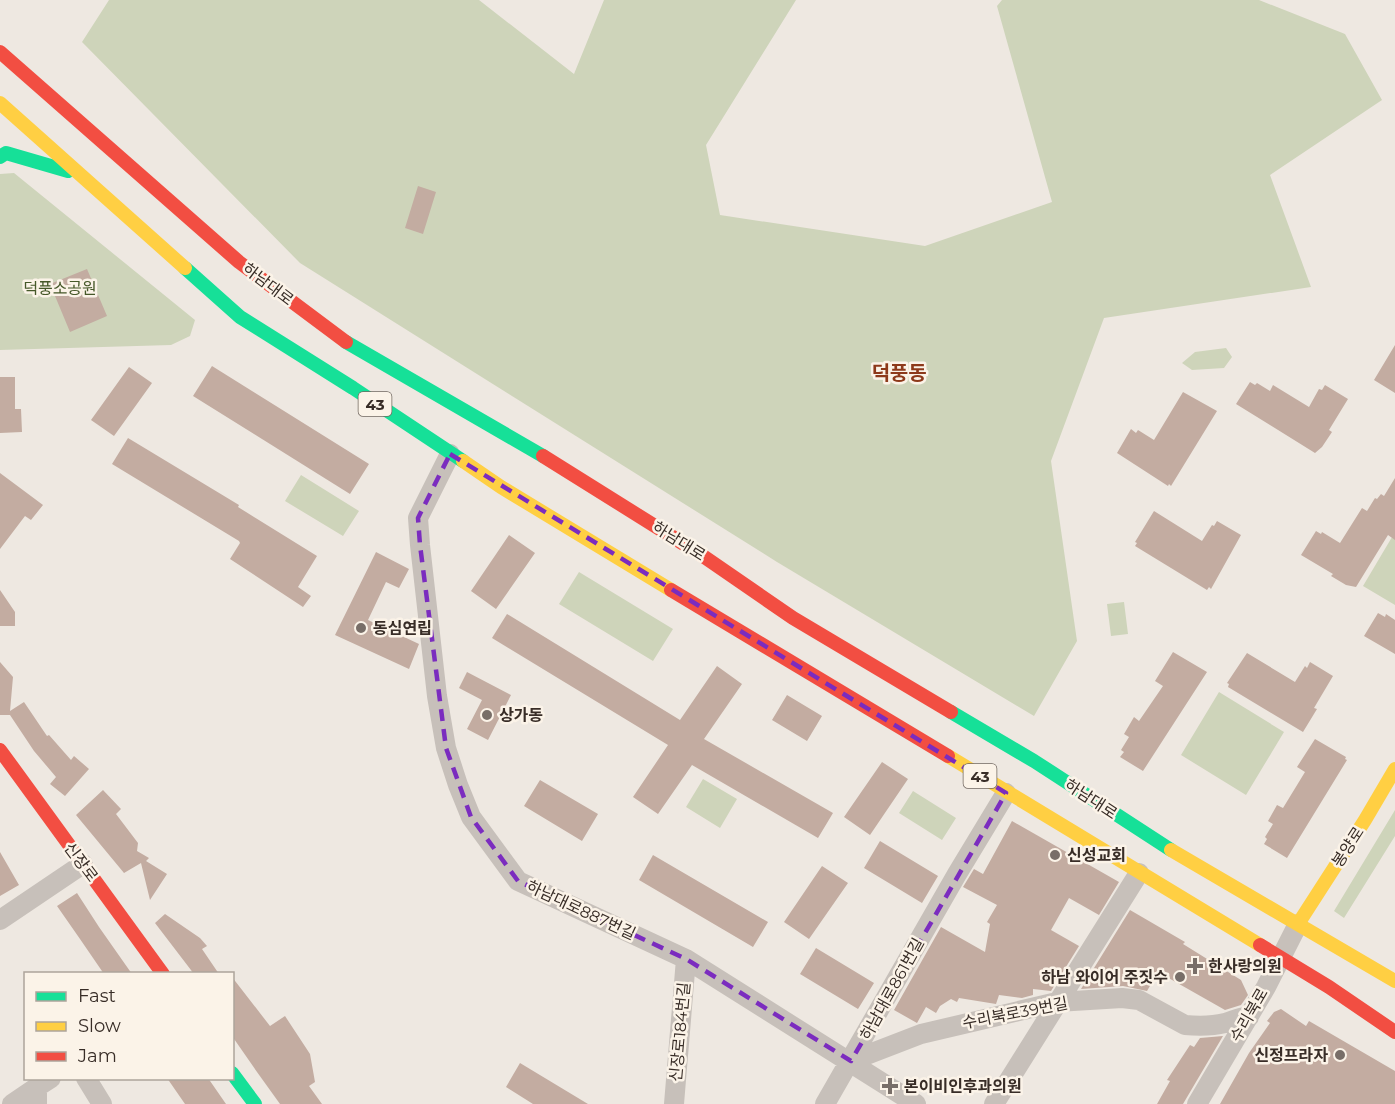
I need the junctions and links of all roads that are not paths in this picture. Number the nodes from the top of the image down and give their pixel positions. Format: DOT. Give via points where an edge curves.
graph roads {
  1 [pos="0,52"];
  2 [pos="0,103"];
  3 [pos="0,157"];
  4 [pos="77,173"];
  5 [pos="450,454"];
  6 [pos="0,750"];
  7 [pos="1395,769"];
  8 [pos="1006,793"];
  9 [pos="82,864"];
  10 [pos="1140,873"];
  11 [pos="0,920"];
  12 [pos="1298,924"];
  13 [pos="1281,957"];
  14 [pos="686,959"];
  15 [pos="162,972"];
  16 [pos="1395,981"];
  17 [pos="1057,1002"];
  18 [pos="1249,1017"];
  19 [pos="1395,1032"];
  20 [pos="851,1062"];
  21 [pos="234,1076"];
  22 [pos="87,1080"];
  23 [pos="42,1090"];
  24 [pos="1204,1102"];
  25 [pos="12,1104"];
  26 [pos="102,1104"];
  27 [pos="255,1104"];
  28 [pos="674,1104"];
  29 [pos="825,1104"];
  30 [pos="916,1104"];
  31 [pos="994,1104"];
  1 -- 12 [label="main road, 하남대로 / 43" via="239,262 354,348 504,432 703,556 794,618 1034,761 1162,845"];
  2 -- 4 [label="main road, 43"];
  3 -- 4 [label="main road" via="6,153"];
  4 -- 5 [label="main road, 43" via="240,317"];
  5 -- 8 [label="main road, 43"];
  5 -- 14 [label="street, 하남대로887번길" via="418,518 446,748 471,817 518,881"];
  6 -- 9 [label="main road, 신장로"];
  7 -- 12 [label="main road, 봉양로"];
  8 -- 10 [label="main road, 43"];
  8 -- 20 [label="street, 하남대로861번길"];
  9 -- 11 [label="street"];
  9 -- 15 [label="main road, 신장로"];
  10 -- 13 [label="main road, 43"];
  10 -- 17 [label="street"];
  12 -- 13 [label="street, 수리북로"];
  12 -- 16 [label="main road, 하남대로 / 43"];
  13 -- 18 [label="street, 수리북로"];
  13 -- 19 [label="main road, 43"];
  14 -- 20 [label="street, 하남대로887번길"];
  14 -- 28 [label="street, 신장로184번길"];
  17 -- 18 [label="street, 수리북로39번길" via="1139,1000 1192,1026"];
  17 -- 20 [label="street, 수리북로39번길" via="921,1034"];
  17 -- 31 [label="street"];
  18 -- 24 [label="street, 수리북로"];
  20 -- 29 [label="street, 하남대로861번길"];
  20 -- 30 [label="street, 하남대로887번길"];
  21 -- 27 [label="main road"];
  22 -- 26 [label="street"];
  23 -- 25 [label="street"];
}
